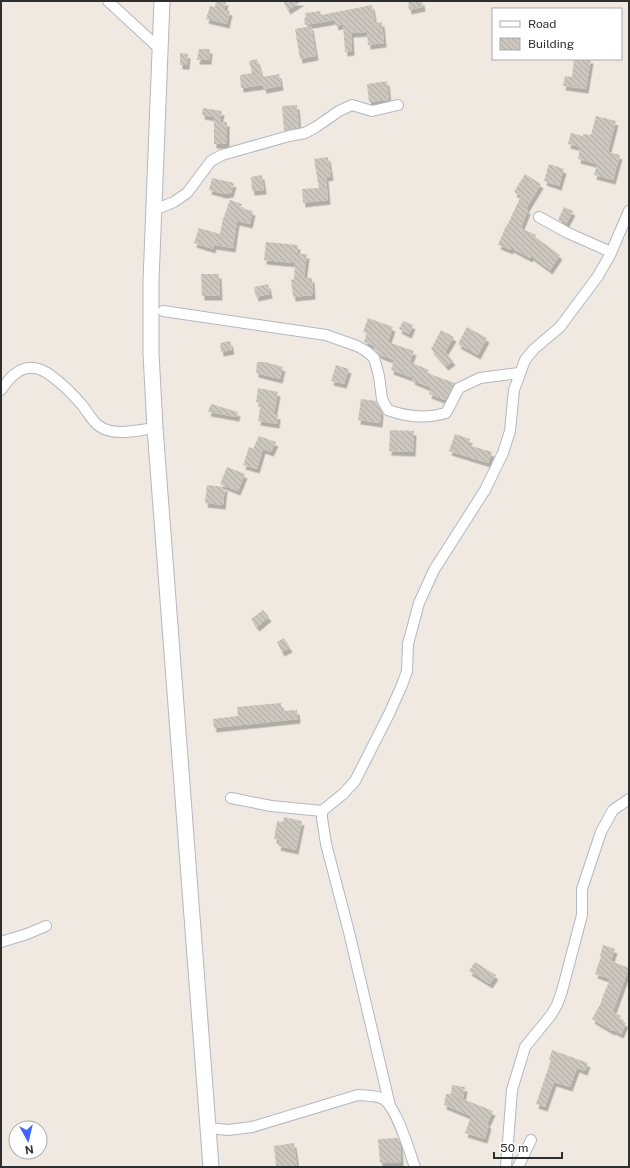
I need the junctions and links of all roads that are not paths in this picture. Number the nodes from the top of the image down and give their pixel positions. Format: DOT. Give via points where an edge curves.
graph roads {
  1 [pos="108,1"];
  2 [pos="162,1"];
  3 [pos="161,50"];
  4 [pos="398,105"];
  5 [pos="154,210"];
  6 [pos="629,211"];
  7 [pos="539,217"];
  8 [pos="611,252"];
  9 [pos="163,311"];
  10 [pos="519,373"];
  11 [pos="1,390"];
  12 [pos="155,428"];
  13 [pos="231,798"];
  14 [pos="629,799"];
  15 [pos="322,812"];
  16 [pos="46,926"];
  17 [pos="1,942"];
  18 [pos="387,1101"];
  19 [pos="208,1128"];
  20 [pos="531,1140"];
  21 [pos="211,1167"];
  22 [pos="414,1167"];
  23 [pos="506,1167"];
  24 [pos="518,1167"];
  1 -- 3 [label="street"];
  2 -- 3 [label="main road"];
  3 -- 5 [label="main road"];
  4 -- 5 [label="street" via="372,111 352,105 305,133 222,155 211,161 187,193 174,202"];
  5 -- 12 [label="main road" via="151,353"];
  6 -- 8 [label="street"];
  7 -- 8 [label="street"];
  8 -- 10 [label="street" via="598,276 569,315 534,349"];
  9 -- 10 [label="street" via="326,335 357,346 374,358 382,399 388,410 412,417 438,416 446,413 459,388 480,378"];
  10 -- 15 [label="street" via="514,390 510,430 503,453 485,490 434,570 419,603 408,644 407,671 389,714 355,782"];
  11 -- 12 [label="street" via="14,374 21,370 31,367 42,369 53,376 81,404 98,426 121,432"];
  12 -- 19 [label="main road"];
  13 -- 15 [label="street"];
  14 -- 23 [label="street" via="614,810 601,832 582,889 582,915 557,1005 525,1047 512,1090"];
  15 -- 18 [label="street" via="326,844 350,932"];
  16 -- 17 [label="street"];
  18 -- 19 [label="street" via="358,1095 252,1127 228,1130"];
  18 -- 22 [label="street" via="395,1115"];
  19 -- 21 [label="main road"];
  20 -- 24 [label="street"];
}
